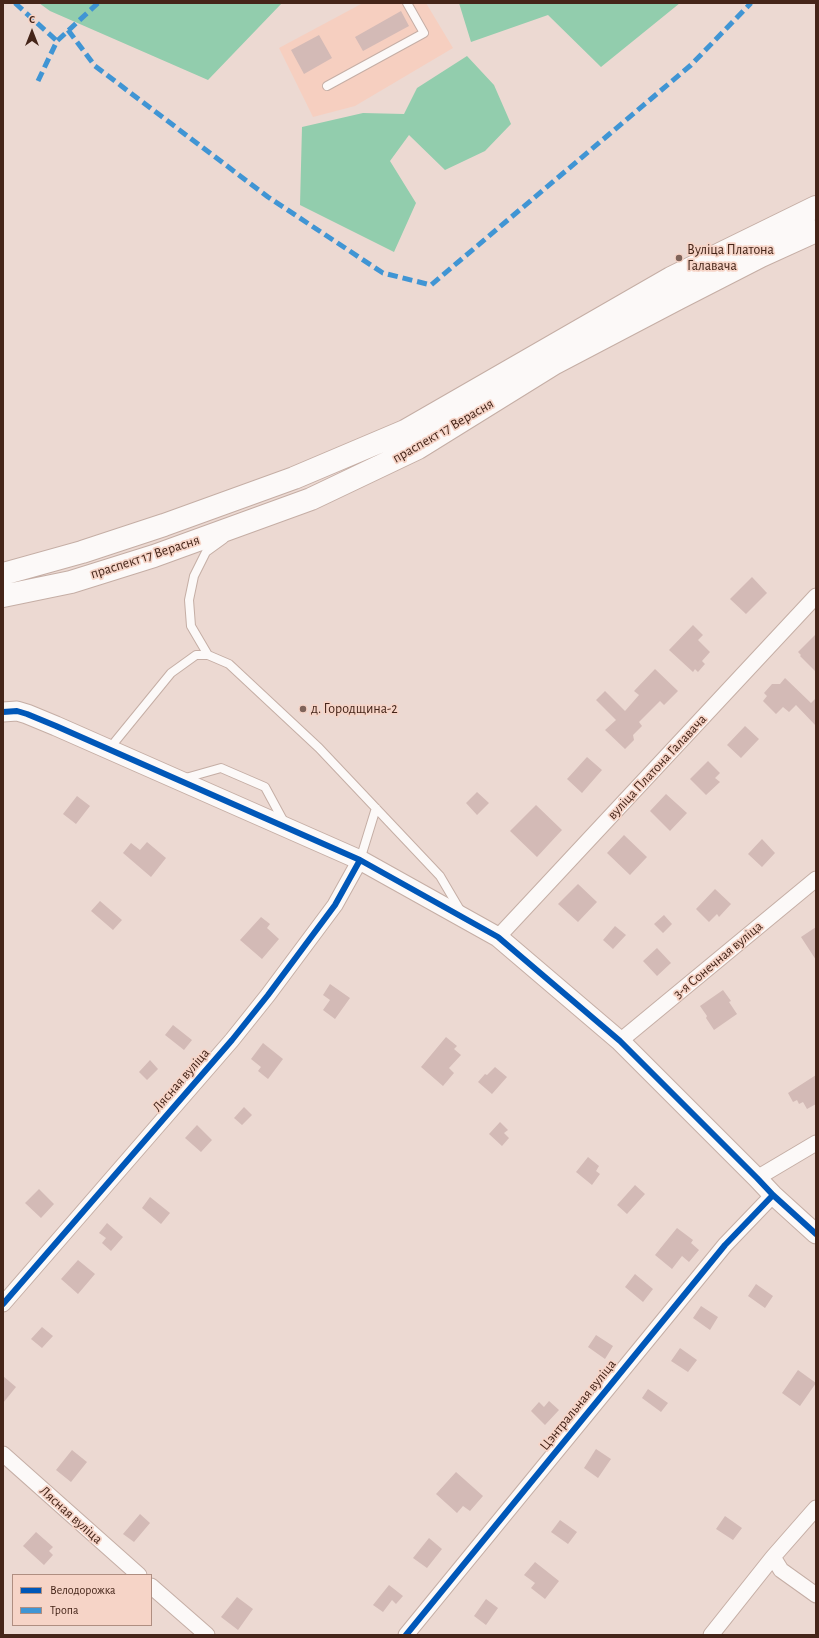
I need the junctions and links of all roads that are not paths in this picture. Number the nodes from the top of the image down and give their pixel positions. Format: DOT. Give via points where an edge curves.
graph roads {
  1 [pos="407,3"];
  2 [pos="327,86"];
  3 [pos="816,207"];
  4 [pos="816,231"];
  5 [pos="245,523"];
  6 [pos="3,574"];
  7 [pos="3,596"];
  8 [pos="816,596"];
  9 [pos="208,655"];
  10 [pos="8,710"];
  11 [pos="109,749"];
  12 [pos="179,780"];
  13 [pos="376,808"];
  14 [pos="288,828"];
  15 [pos="360,860"];
  16 [pos="814,879"];
  17 [pos="464,918"];
  18 [pos="498,937"];
  19 [pos="620,1041"];
  20 [pos="816,1142"];
  21 [pos="758,1178"];
  22 [pos="773,1196"];
  23 [pos="816,1234"];
  24 [pos="3,1304"];
  25 [pos="3,1454"];
  26 [pos="816,1508"];
  27 [pos="773,1557"];
  28 [pos="138,1574"];
  29 [pos="152,1587"];
  30 [pos="816,1595"];
  31 [pos="208,1635"];
  32 [pos="406,1635"];
  33 [pos="711,1635"];
  1 -- 2 [label="lane" via="424,33"];
  3 -- 6 [label="main road, праспект 17 Верасня" via="670,278 405,431 294,478 164,525"];
  4 -- 5 [label="main road, праспект 17 Верасня" via="740,267 555,363 418,448 311,499"];
  5 -- 7 [label="main road, праспект 17 Верасня" via="154,556 71,582"];
  5 -- 9 [label="lane" via="206,552 194,576 189,600 192,626"];
  8 -- 18 [label="street, вуліца Платона Галавача"];
  9 -- 11 [label="lane" via="196,655 171,673"];
  9 -- 13 [label="lane" via="229,664 319,748"];
  10 -- 11 [label="street" via="27,714"];
  11 -- 12 [label="street"];
  12 -- 14 [label="street"];
  12 -- 14 [label="lane" via="221,768 265,787"];
  13 -- 15 [label="lane"];
  13 -- 17 [label="lane" via="440,876"];
  14 -- 15 [label="street"];
  15 -- 17 [label="street"];
  15 -- 24 [label="street, Лясная вуліца" via="335,905 232,1040"];
  16 -- 19 [label="street, 3-я Сонечная вуліца"];
  17 -- 18 [label="street"];
  18 -- 19 [label="street"];
  19 -- 21 [label="street"];
  20 -- 21 [label="street"];
  21 -- 22 [label="street"];
  22 -- 23 [label="street"];
  22 -- 32 [label="street, Цэнтральная вуліца" via="725,1245"];
  25 -- 28 [label="street, Лясная вуліца"];
  26 -- 27 [label="street"];
  27 -- 30 [label="street" via="781,1570"];
  27 -- 33 [label="street"];
  29 -- 31 [label="street"];
}
